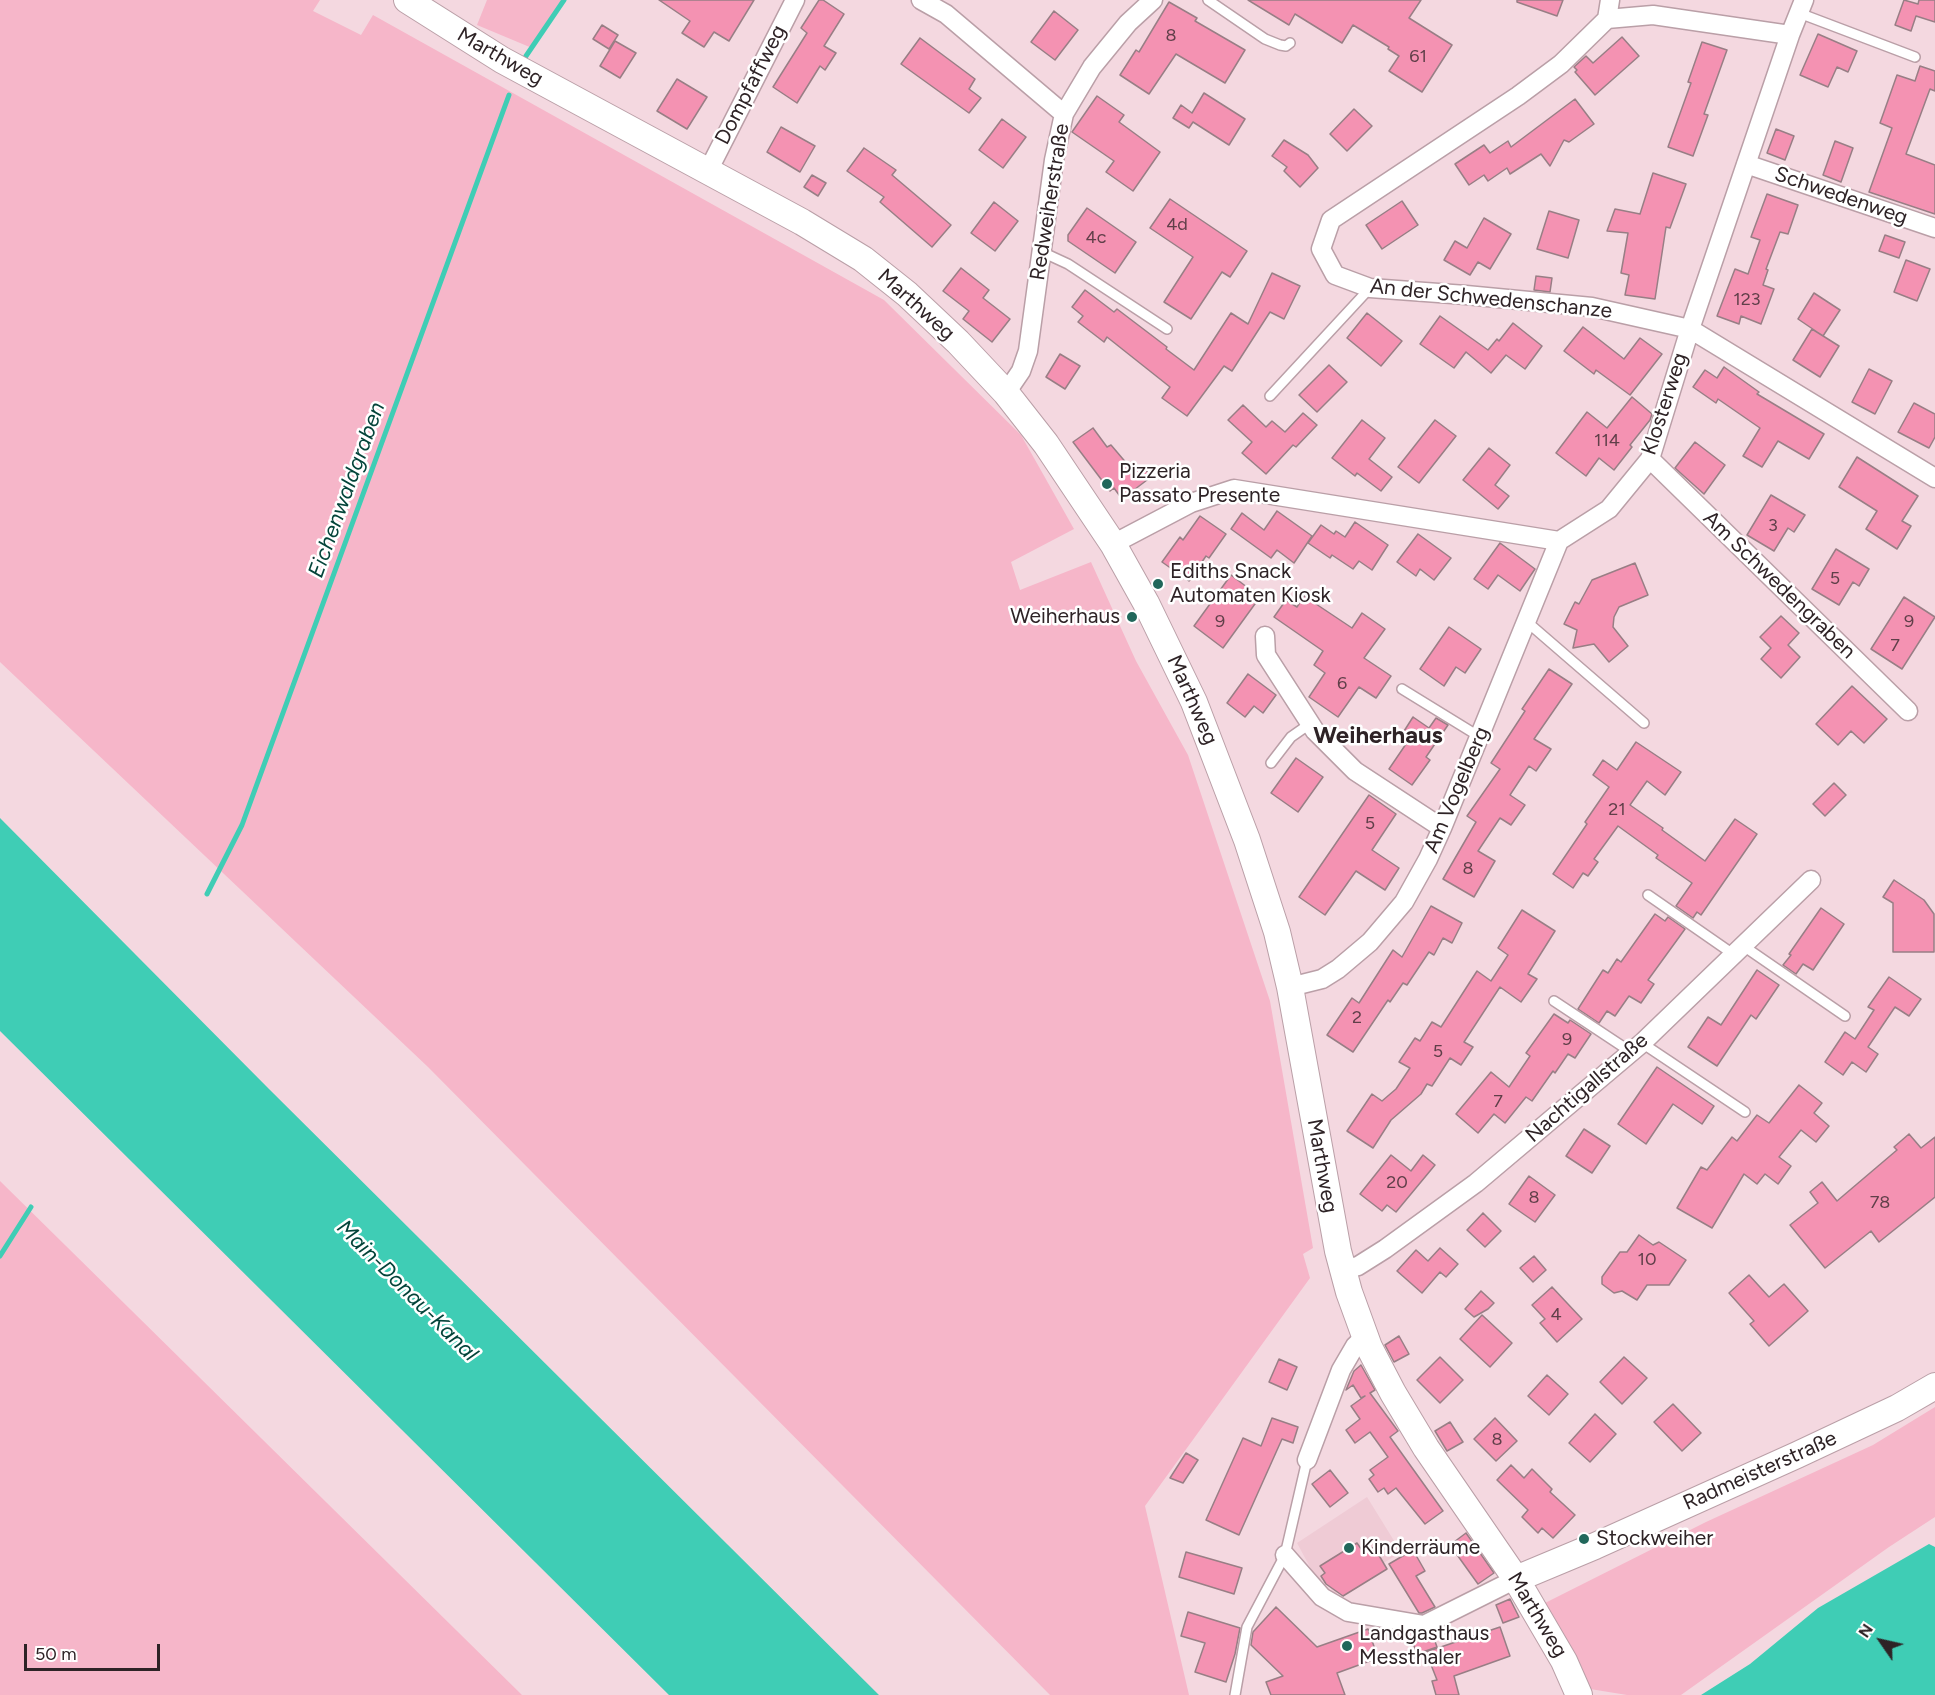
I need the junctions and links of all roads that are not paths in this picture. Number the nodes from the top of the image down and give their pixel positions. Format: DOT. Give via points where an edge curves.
graph roads {
  1 [pos="407,0"];
  2 [pos="795,0"];
  3 [pos="921,0"];
  4 [pos="1153,0"];
  5 [pos="1208,0"];
  6 [pos="1610,0"];
  7 [pos="1801,6"];
  8 [pos="1607,19"];
  9 [pos="1790,35"];
  10 [pos="1290,43"];
  11 [pos="1915,57"];
  12 [pos="1064,114"];
  13 [pos="1746,164"];
  14 [pos="708,171"];
  15 [pos="1935,228"];
  16 [pos="1042,252"];
  17 [pos="1370,288"];
  18 [pos="1167,329"];
  19 [pos="1690,329"];
  20 [pos="1006,393"];
  21 [pos="1270,396"];
  22 [pos="1650,459"];
  23 [pos="1935,478"];
  24 [pos="1559,541"];
  25 [pos="1113,544"];
  26 [pos="1526,621"];
  27 [pos="1265,636"];
  28 [pos="1402,689"];
  29 [pos="1908,711"];
  30 [pos="1311,723"];
  31 [pos="1644,723"];
  32 [pos="1480,737"];
  33 [pos="1270,763"];
  34 [pos="1442,828"];
  35 [pos="1811,880"];
  36 [pos="1648,895"];
  37 [pos="1738,950"];
  38 [pos="1290,987"];
  39 [pos="1554,1001"];
  40 [pos="1845,1016"];
  41 [pos="1637,1048"];
  42 [pos="1745,1112"];
  43 [pos="1343,1270"];
  44 [pos="1365,1336"];
  45 [pos="1935,1386"];
  46 [pos="1307,1460"];
  47 [pos="1285,1555"];
  48 [pos="1516,1579"];
  49 [pos="1235,1695"];
  50 [pos="1580,1695"];
  1 -- 14 [label="main road, Marthweg" via="502,60"];
  2 -- 14 [label="street, Dompfaffweg"];
  3 -- 12 [label="street" via="946,14"];
  4 -- 12 [label="street, Redweiherstraße" via="1092,67"];
  5 -- 10 [label="lane" via="1265,39 1286,46"];
  6 -- 8 [label="street"];
  7 -- 9 [label="street, Klosterweg"];
  7 -- 11 [label="lane"];
  8 -- 9 [label="street" via="1653,15"];
  8 -- 17 [label="street, An der Schwedenschanze" via="1561,64 1518,96 1331,220 1321,249 1335,275"];
  9 -- 13 [label="street, Klosterweg"];
  12 -- 16 [label="street, Redweiherstraße"];
  13 -- 15 [label="street, Schwedenweg"];
  13 -- 19 [label="street, Klosterweg"];
  14 -- 20 [label="main road, Marthweg" via="818,231 876,269 946,329"];
  16 -- 18 [label="lane" via="1068,264"];
  16 -- 20 [label="street, Redweiherstraße" via="1028,351 1021,371"];
  17 -- 19 [label="street, An der Schwedenschanze" via="1592,307"];
  17 -- 21 [label="lane"];
  19 -- 22 [label="street, Klosterweg"];
  19 -- 23 [label="street, An der Schwedenschanze"];
  20 -- 25 [label="main road, Marthweg" via="1046,444"];
  22 -- 24 [label="street, Klosterweg" via="1609,509"];
  22 -- 29 [label="street, Am Schwedengraben"];
  24 -- 25 [label="street" via="1234,489 1191,503"];
  24 -- 26 [label="street, Am Vogelberg"];
  25 -- 38 [label="main road, Marthweg" via="1173,657 1214,749 1260,878"];
  26 -- 31 [label="lane"];
  26 -- 32 [label="street, Am Vogelberg"];
  27 -- 30 [label="street" via="1266,655"];
  28 -- 32 [label="lane"];
  30 -- 33 [label="lane" via="1291,737"];
  30 -- 34 [label="street" via="1355,771"];
  32 -- 34 [label="street, Am Vogelberg"];
  34 -- 38 [label="street, Am Vogelberg" via="1404,902 1370,942 1322,979"];
  35 -- 37 [label="street, Nachtigallstraße"];
  36 -- 37 [label="lane"];
  37 -- 40 [label="lane"];
  37 -- 41 [label="street, Nachtigallstraße"];
  38 -- 43 [label="main road, Marthweg"];
  39 -- 41 [label="lane"];
  41 -- 42 [label="lane"];
  41 -- 43 [label="street, Nachtigallstraße" via="1476,1183 1385,1249 1358,1266"];
  43 -- 44 [label="main road, Marthweg"];
  44 -- 46 [label="street" via="1354,1346 1341,1370"];
  44 -- 48 [label="main road, Marthweg" via="1426,1448"];
  45 -- 48 [label="main road, Radmeisterstraße" via="1797,1455"];
  46 -- 47 [label="lane"];
  47 -- 48 [label="street" via="1322,1597 1348,1612 1424,1625"];
  47 -- 49 [label="lane" via="1247,1627"];
  48 -- 50 [label="main road, Marthweg"];
}
